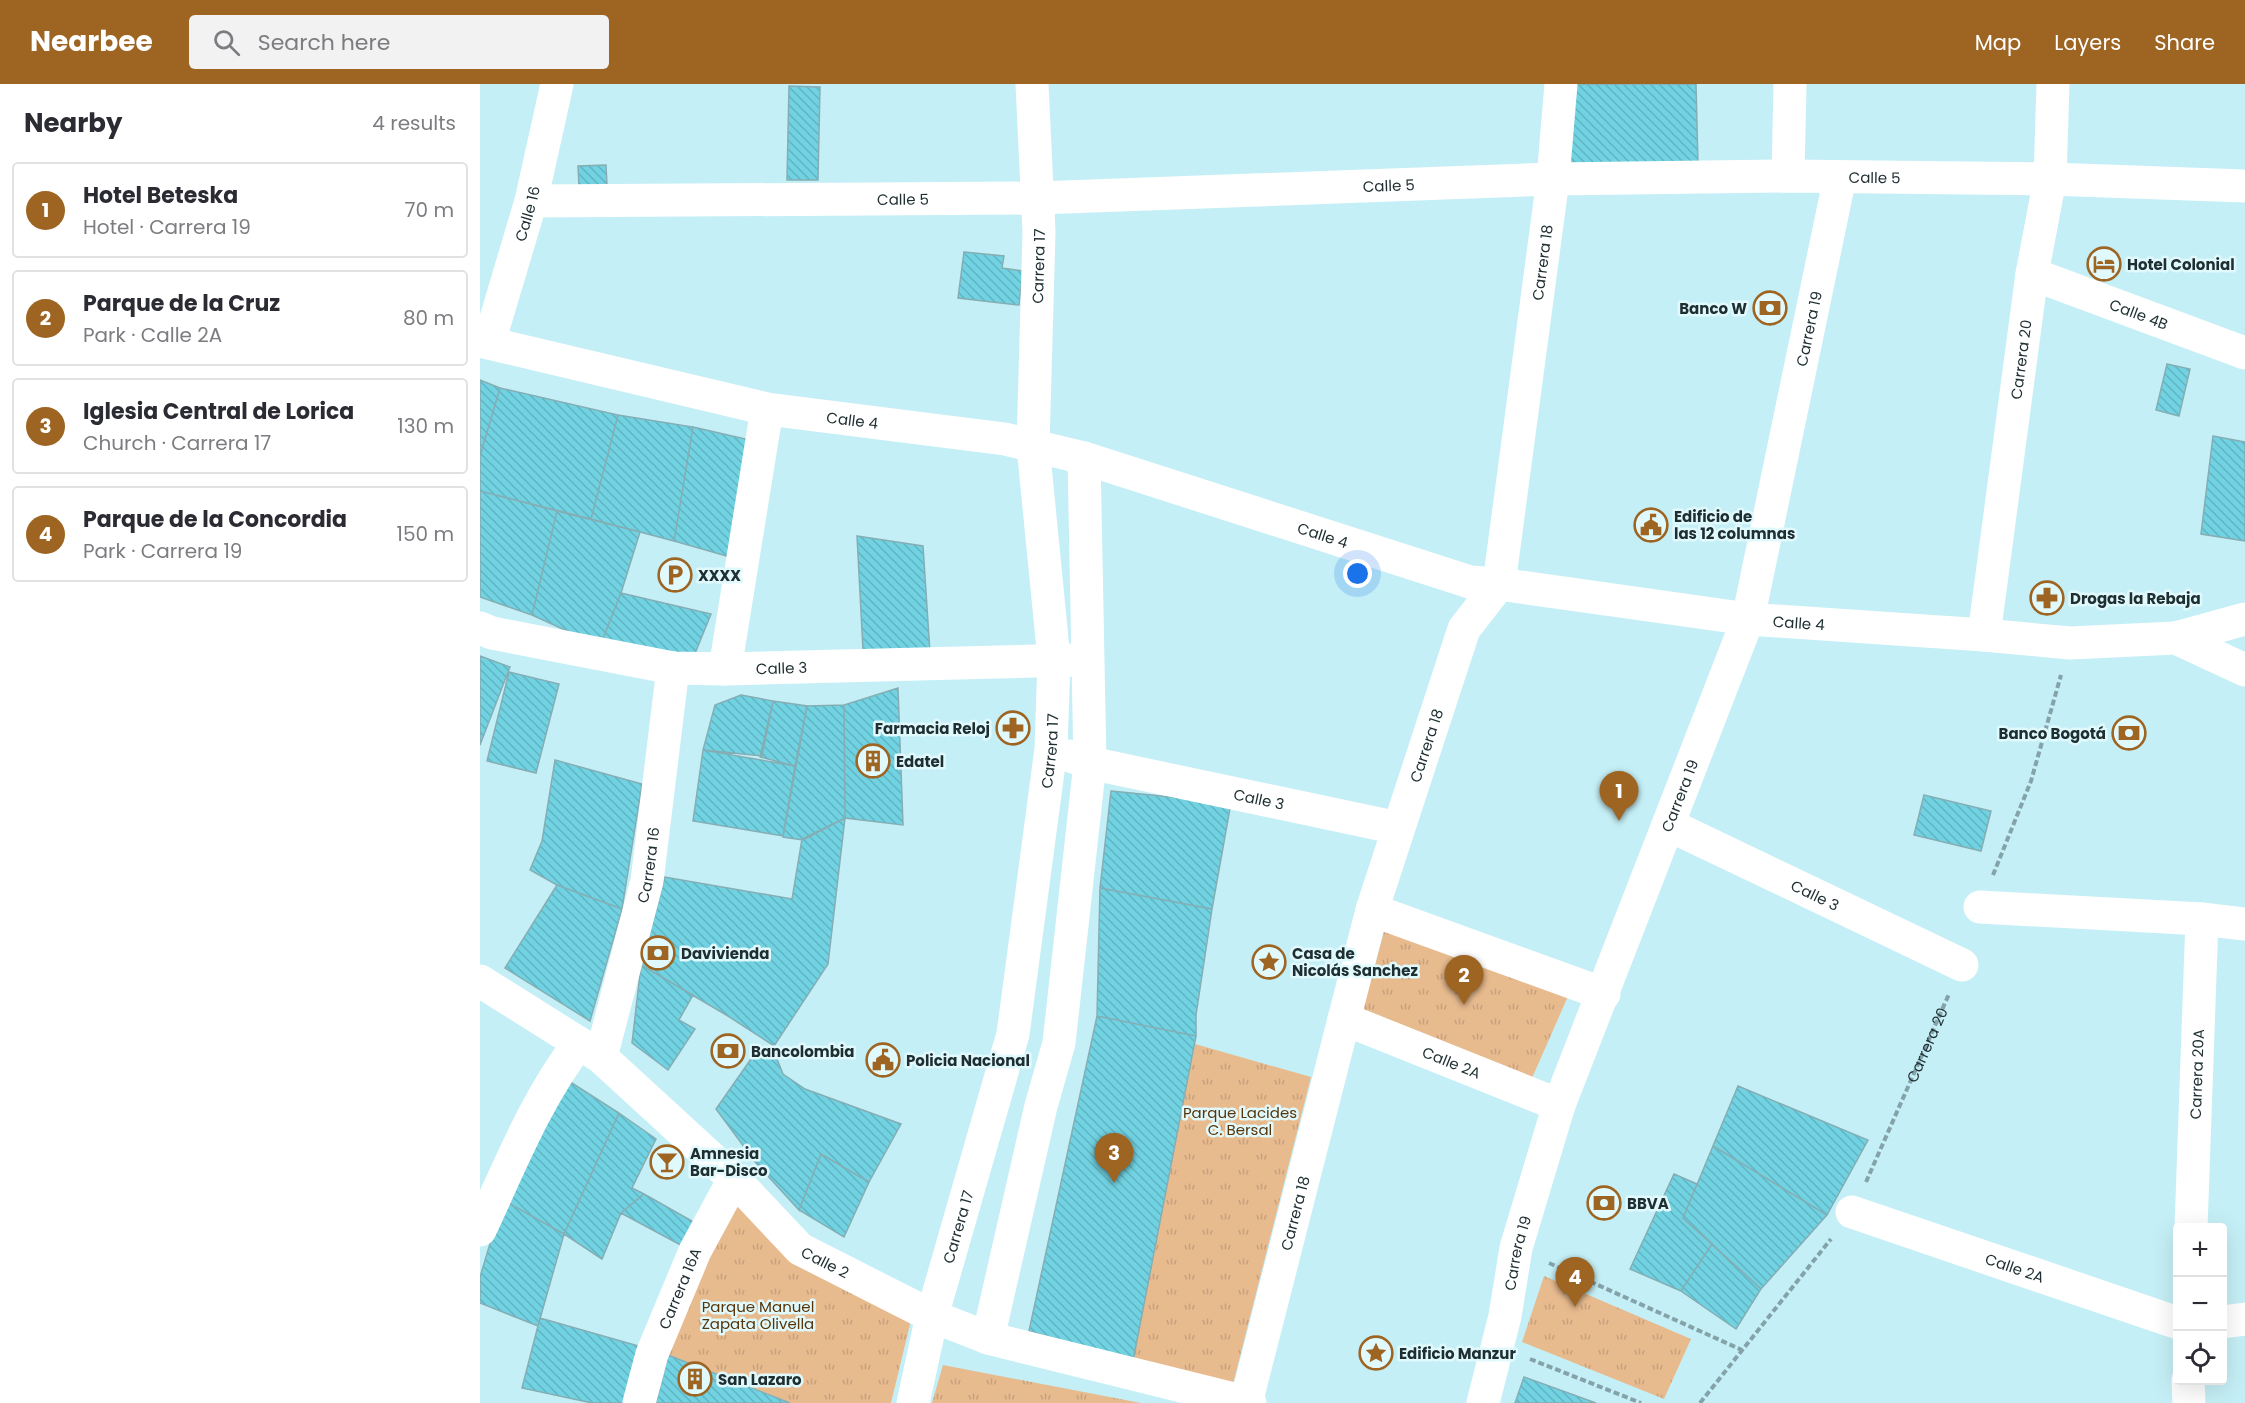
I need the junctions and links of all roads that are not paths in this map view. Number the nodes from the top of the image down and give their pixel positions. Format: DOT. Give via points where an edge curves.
graph roads {
  1 [pos="557,84"];
  2 [pos="1032,84"];
  3 [pos="1561,84"];
  4 [pos="1790,84"];
  5 [pos="2053,84"];
  6 [pos="1788,176"];
  7 [pos="1840,177"];
  8 [pos="1553,179"];
  9 [pos="2050,179"];
  10 [pos="2245,186"];
  11 [pos="1038,198"];
  12 [pos="531,201"];
  13 [pos="2032,274"];
  14 [pos="484,342"];
  15 [pos="2245,353"];
  16 [pos="767,409"];
  17 [pos="1033,446"];
  18 [pos="1084,458"];
  19 [pos="1499,584"];
  20 [pos="1748,619"];
  21 [pos="2245,619"];
  22 [pos="480,628"];
  23 [pos="1984,634"];
  24 [pos="2176,638"];
  25 [pos="1054,659"];
  26 [pos="1088,660"];
  27 [pos="673,668"];
  28 [pos="724,669"];
  29 [pos="2245,670"];
  30 [pos="1051,749"];
  31 [pos="1090,763"];
  32 [pos="1669,825"];
  33 [pos="1398,828"];
  34 [pos="1980,907"];
  35 [pos="1372,910"];
  36 [pos="2202,919"];
  37 [pos="2245,924"];
  38 [pos="1962,965"];
  39 [pos="480,981"];
  40 [pos="1604,994"];
  41 [pos="1344,1019"];
  42 [pos="1013,1034"];
  43 [pos="1059,1042"];
  44 [pos="590,1050"];
  45 [pos="1559,1105"];
  46 [pos="734,1179"];
  47 [pos="1852,1212"];
  48 [pos="2191,1223"];
  49 [pos="480,1230"];
  50 [pos="932,1316"];
  51 [pos="2245,1319"];
  52 [pos="2173,1321"];
  53 [pos="2227,1321"];
  54 [pos="988,1338"];
  55 [pos="2188,1385"];
  56 [pos="639,1403"];
  57 [pos="913,1403"];
  58 [pos="1247,1403"];
  59 [pos="1483,1403"];
  60 [pos="2189,1403"];
  1 -- 12 [label="street, Calle 16"];
  2 -- 11 [label="street, Carrera 17"];
  3 -- 8 [label="street, Carrera 18"];
  4 -- 6 [label="street"];
  5 -- 9 [label="street, Carrera 20"];
  6 -- 7 [label="street, Calle 5"];
  6 -- 8 [label="street, Calle 5"];
  7 -- 9 [label="street, Calle 5"];
  7 -- 20 [label="street, Carrera 19"];
  8 -- 11 [label="street, Calle 5"];
  8 -- 19 [label="street, Carrera 18"];
  9 -- 10 [label="street, Calle 5"];
  9 -- 13 [label="street, Carrera 20"];
  11 -- 12 [label="street, Calle 5"];
  11 -- 17 [label="street, Carrera 17"];
  12 -- 14 [label="street, Calle 16"];
  13 -- 15 [label="street, Calle 4B"];
  13 -- 23 [label="street, Carrera 20"];
  14 -- 16 [label="street, Calle 4"];
  16 -- 17 [label="street, Calle 4" via="1005,439"];
  16 -- 28 [label="street"];
  17 -- 18 [label="street, Calle 4"];
  17 -- 25 [label="street, Carrera 17"];
  18 -- 19 [label="street, Calle 4" via="1470,582"];
  18 -- 26 [label="street"];
  19 -- 20 [label="street, Calle 4"];
  19 -- 33 [label="street, Carrera 18" via="1464,629"];
  20 -- 23 [label="street, Calle 4"];
  20 -- 32 [label="street, Carrera 19"];
  21 -- 24 [label="street"];
  22 -- 27 [label="street, Calle 3"];
  23 -- 24 [label="street, Calle 4" via="2070,643"];
  24 -- 29 [label="street, Calle 4"];
  25 -- 26 [label="street, Calle 3"];
  25 -- 28 [label="street, Calle 3"];
  25 -- 30 [label="street, Carrera 17"];
  26 -- 31 [label="street"];
  27 -- 28 [label="street, Calle 3"];
  27 -- 44 [label="street, Carrera 16" via="647,881"];
  30 -- 31 [label="street, Calle 3"];
  30 -- 42 [label="street, Carrera 17"];
  31 -- 33 [label="street, Calle 3"];
  31 -- 43 [label="street"];
  32 -- 38 [label="street, Calle 3"];
  32 -- 40 [label="street, Carrera 19"];
  33 -- 35 [label="street, Carrera 18"];
  34 -- 36 [label="street"];
  35 -- 40 [label="street"];
  35 -- 41 [label="street, Carrera 18"];
  36 -- 37 [label="street"];
  36 -- 48 [label="street, Carrera 20A"];
  39 -- 44 [label="street, Calle 2"];
  40 -- 45 [label="street, Carrera 19"];
  41 -- 45 [label="street, Calle 2A"];
  41 -- 58 [label="street, Carrera 18"];
  42 -- 43 [label="street"];
  42 -- 50 [label="street, Carrera 17"];
  43 -- 54 [label="street"];
  44 -- 46 [label="street, Calle 2"];
  44 -- 49 [label="street, Carrera 16" via="542,1097"];
  45 -- 59 [label="street, Carrera 19" via="1516,1248"];
  46 -- 50 [label="street, Calle 2" via="800,1250"];
  46 -- 56 [label="street, Carrera 16A" via="691,1261 652,1354"];
  47 -- 52 [label="street, Calle 2A"];
  50 -- 54 [label="street, Calle 2"];
  50 -- 57 [label="street, Carrera 17"];
  51 -- 53 [label="street"];
  54 -- 58 [label="street, Calle 2"];
  55 -- 60 [label="street"];
}
